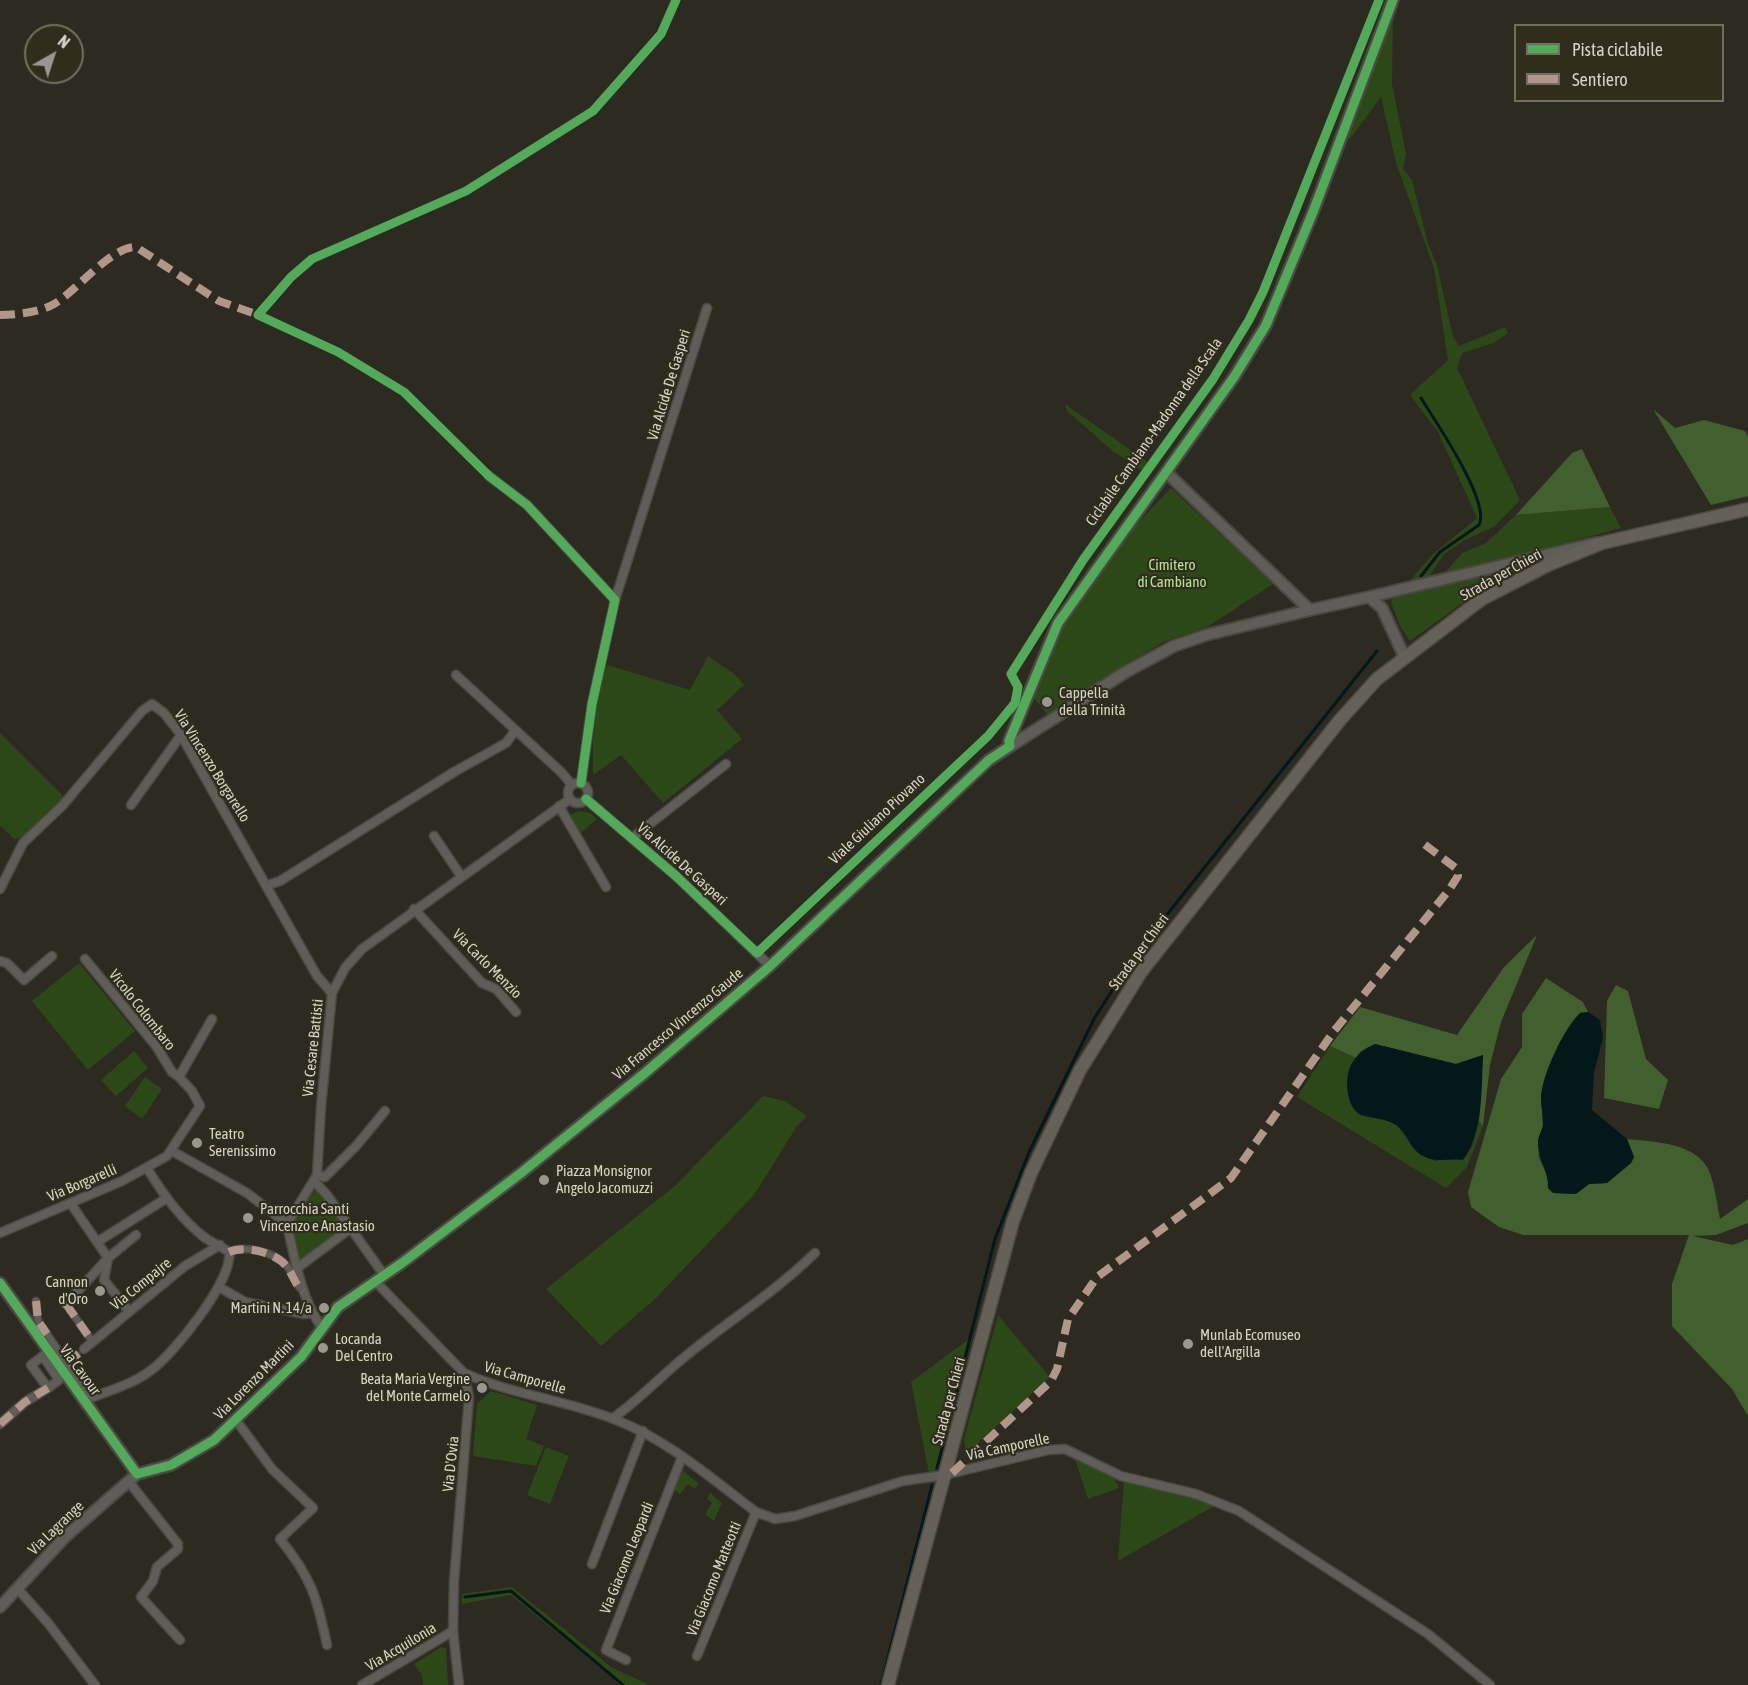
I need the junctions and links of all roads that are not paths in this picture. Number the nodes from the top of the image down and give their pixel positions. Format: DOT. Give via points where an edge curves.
graph roads {
  1 [pos="1393,0"];
  2 [pos="707,308"];
  3 [pos="1167,473"];
  4 [pos="489,476"];
  5 [pos="1748,509"];
  6 [pos="1602,543"];
  7 [pos="1369,597"];
  8 [pos="615,600"];
  9 [pos="1310,610"];
  10 [pos="1404,656"];
  11 [pos="456,675"];
  12 [pos="515,731"];
  13 [pos="181,735"];
  14 [pos="1010,746"];
  15 [pos="726,764"];
  16 [pos="576,784"];
  17 [pos="570,799"];
  18 [pos="586,799"];
  19 [pos="131,804"];
  20 [pos="560,806"];
  21 [pos="434,836"];
  22 [pos="632,838"];
  23 [pos="461,876"];
  24 [pos="268,885"];
  25 [pos="606,887"];
  26 [pos="0,889"];
  27 [pos="414,909"];
  28 [pos="52,956"];
  29 [pos="85,958"];
  30 [pos="0,961"];
  31 [pos="770,966"];
  32 [pos="332,993"];
  33 [pos="516,1012"];
  34 [pos="212,1018"];
  35 [pos="179,1077"];
  36 [pos="385,1111"];
  37 [pos="172,1151"];
  38 [pos="147,1168"];
  39 [pos="316,1178"];
  40 [pos="167,1198"];
  41 [pos="70,1204"];
  42 [pos="287,1224"];
  43 [pos="351,1228"];
  44 [pos="0,1233"];
  45 [pos="136,1235"];
  46 [pos="97,1242"];
  47 [pos="220,1245"];
  48 [pos="229,1252"];
  49 [pos="815,1253"];
  50 [pos="108,1258"];
  51 [pos="297,1268"];
  52 [pos="380,1278"];
  53 [pos="0,1283"];
  54 [pos="219,1287"];
  55 [pos="303,1291"];
  56 [pos="36,1300"];
  57 [pos="66,1304"];
  58 [pos="129,1311"];
  59 [pos="312,1313"];
  60 [pos="322,1328"];
  61 [pos="92,1341"];
  62 [pos="80,1352"];
  63 [pos="45,1354"];
  64 [pos="67,1363"];
  65 [pos="464,1373"];
  66 [pos="62,1379"];
  67 [pos="48,1388"];
  68 [pos="87,1400"];
  69 [pos="613,1418"];
  70 [pos="236,1419"];
  71 [pos="0,1424"];
  72 [pos="643,1431"];
  73 [pos="682,1457"];
  74 [pos="137,1474"];
  75 [pos="944,1475"];
  76 [pos="129,1482"];
  77 [pos="756,1512"];
  78 [pos="592,1564"];
  79 [pos="17,1588"];
  80 [pos="0,1607"];
  81 [pos="453,1631"];
  82 [pos="180,1640"];
  83 [pos="327,1645"];
  84 [pos="697,1656"];
  85 [pos="626,1660"];
  86 [pos="373,1682"];
  87 [pos="95,1685"];
  88 [pos="362,1685"];
  89 [pos="459,1685"];
  90 [pos="888,1685"];
  91 [pos="1490,1685"];
  1 -- 3 [label="street" via="1266,325"];
  2 -- 8 [label="street, Via Alcide De Gasperi"];
  3 -- 9 [label="street"];
  3 -- 14 [label="street" via="1058,623"];
  4 -- 8 [label="street" via="527,505"];
  5 -- 6 [label="main road, Strada per Chieri"];
  6 -- 7 [label="street, Via Francesco Vincenzo Gaude" via="1580,545"];
  6 -- 10 [label="main road, Strada per Chieri" via="1482,599"];
  7 -- 9 [label="street, Via Francesco Vincenzo Gaude"];
  7 -- 10 [label="street" via="1382,608"];
  8 -- 16 [label="street, Via Alcide De Gasperi"];
  9 -- 14 [label="street, Via Francesco Vincenzo Gaude" via="1174,646"];
  10 -- 75 [label="main road, Strada per Chieri" via="1340,720 1141,972 1080,1070 1030,1173 1013,1221"];
  11 -- 12 [label="street"];
  12 -- 16 [label="street"];
  12 -- 24 [label="street" via="506,743"];
  13 -- 19 [label="street"];
  13 -- 24 [label="street, Via Vincenzo Borgarello"];
  13 -- 26 [label="street, Via Vincenzo Borgarello" via="157,706 147,705 63,804 23,843"];
  14 -- 31 [label="street, Via Francesco Vincenzo Gaude" via="989,760"];
  15 -- 22 [label="street, Via Alcide De Gasperi"];
  16 -- 17 [label="street" via="568,792"];
  16 -- 18 [label="street" via="588,791"];
  17 -- 18 [label="street" via="579,803"];
  17 -- 20 [label="street, Via Cesare Battisti"];
  18 -- 22 [label="street, Via Alcide De Gasperi"];
  20 -- 23 [label="street, Via Cesare Battisti"];
  20 -- 25 [label="street"];
  21 -- 23 [label="street"];
  22 -- 31 [label="street, Via Alcide De Gasperi"];
  23 -- 27 [label="street, Via Cesare Battisti"];
  24 -- 32 [label="street, Via Vincenzo Borgarello" via="317,976"];
  27 -- 32 [label="street, Via Cesare Battisti" via="362,949 345,968"];
  27 -- 33 [label="street, Via Carlo Menzio" via="482,982 496,990"];
  28 -- 30 [label="street" via="24,980"];
  29 -- 35 [label="street, Vicolo Colombaro"];
  31 -- 52 [label="street, Via Francesco Vincenzo Gaude" via="573,1132"];
  32 -- 39 [label="street, Via Cesare Battisti"];
  34 -- 35 [label="street, Vicolo Colombaro"];
  35 -- 37 [label="street, Vicolo Colombaro" via="201,1106"];
  36 -- 39 [label="street" via="325,1177"];
  37 -- 38 [label="street, Via Borgarelli"];
  37 -- 42 [label="street" via="247,1193"];
  38 -- 40 [label="street"];
  38 -- 41 [label="street, Via Borgarelli"];
  39 -- 42 [label="street"];
  39 -- 43 [label="street"];
  40 -- 46 [label="street"];
  40 -- 47 [label="street" via="205,1238"];
  41 -- 44 [label="street, Via Borgarelli"];
  41 -- 46 [label="street"];
  42 -- 51 [label="street"];
  43 -- 51 [label="street"];
  43 -- 52 [label="street"];
  45 -- 50 [label="street"];
  46 -- 50 [label="street"];
  47 -- 48 [label="street"];
  47 -- 58 [label="street, Via Compajre" via="185,1266"];
  48 -- 54 [label="street" via="230,1262"];
  48 -- 55 [label="street" via="238,1249 277,1257"];
  49 -- 69 [label="street" via="778,1288 686,1355"];
  50 -- 57 [label="street"];
  50 -- 58 [label="street" via="104,1280"];
  51 -- 55 [label="street"];
  52 -- 60 [label="street, Via Lorenzo Martini" via="338,1307"];
  52 -- 65 [label="street"];
  53 -- 63 [label="street, Via Cavour"];
  54 -- 59 [label="street" via="244,1302"];
  54 -- 68 [label="street" via="174,1350 151,1371"];
  55 -- 59 [label="street"];
  56 -- 64 [label="street" via="38,1321"];
  57 -- 61 [label="street"];
  58 -- 61 [label="street, Via Compajre"];
  59 -- 60 [label="street"];
  60 -- 70 [label="street, Via Lorenzo Martini" via="301,1357"];
  61 -- 62 [label="street, Via Compajre"];
  62 -- 64 [label="street"];
  63 -- 66 [label="street, Via Cavour"];
  63 -- 67 [label="street" via="31,1365"];
  64 -- 68 [label="street"];
  65 -- 69 [label="street, Via Camporelle" via="488,1384"];
  65 -- 81 [label="street, Via D'Ovia" via="470,1415 455,1546"];
  66 -- 67 [label="street"];
  66 -- 68 [label="street, Via Cavour"];
  67 -- 71 [label="street"];
  68 -- 74 [label="street, Via Cavour"];
  69 -- 72 [label="street, Via Camporelle"];
  70 -- 74 [label="street, Via Lorenzo Martini" via="192,1455 154,1472"];
  70 -- 83 [label="street" via="272,1469 313,1508 280,1539 302,1565 316,1594"];
  72 -- 73 [label="street, Via Camporelle"];
  72 -- 78 [label="street"];
  73 -- 77 [label="street, Via Camporelle"];
  73 -- 85 [label="street, Via Giacomo Leopardi" via="606,1650"];
  74 -- 76 [label="street, Via Lagrange"];
  75 -- 77 [label="street, Via Camporelle" via="903,1481 795,1516 775,1519"];
  75 -- 90 [label="main road, Strada per Chieri"];
  75 -- 91 [label="street, Via Camporelle" via="1065,1449 1120,1476 1196,1494 1263,1525 1428,1634"];
  76 -- 79 [label="street, Via Lagrange" via="66,1536"];
  76 -- 82 [label="street" via="178,1544 178,1549 157,1567 153,1581 141,1597"];
  77 -- 84 [label="street, Via Giacomo Matteotti"];
  79 -- 80 [label="street, Via Lagrange"];
  79 -- 87 [label="street"];
  81 -- 86 [label="street, Via Acquilonia"];
  81 -- 89 [label="street, Via D'Ovia"];
  86 -- 88 [label="street, Via Acquilonia"];
}
